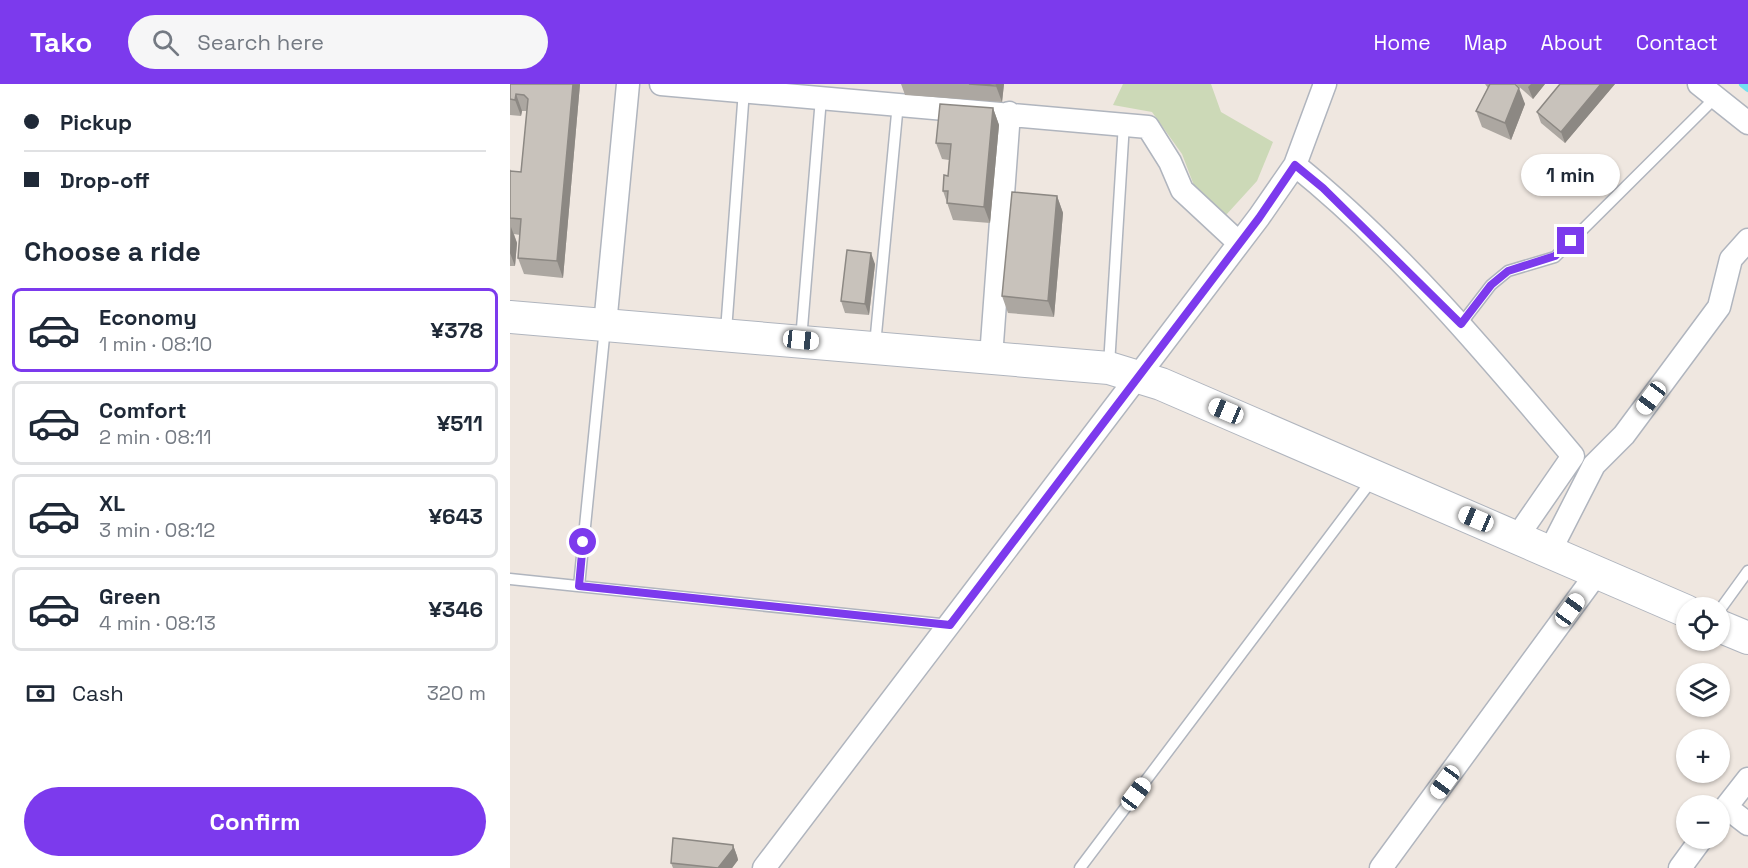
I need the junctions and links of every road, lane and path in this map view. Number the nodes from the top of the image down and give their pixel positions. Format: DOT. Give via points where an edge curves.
graph roads {
  1 [pos="628,84"];
  2 [pos="661,84"];
  3 [pos="1325,84"];
  4 [pos="744,89"];
  5 [pos="1707,91"];
  6 [pos="821,98"];
  7 [pos="898,103"];
  8 [pos="1009,113"];
  9 [pos="1125,123"];
  10 [pos="1748,123"];
  11 [pos="1295,165"];
  12 [pos="1748,240"];
  13 [pos="1239,243"];
  14 [pos="510,317"];
  15 [pos="1461,324"];
  16 [pos="605,325"];
  17 [pos="725,335"];
  18 [pos="801,340"];
  19 [pos="875,348"];
  20 [pos="991,357"];
  21 [pos="1109,368"];
  22 [pos="1140,376"];
  23 [pos="1375,476"];
  24 [pos="1517,537"];
  25 [pos="1550,551"];
  26 [pos="1748,571"];
  27 [pos="1597,573"];
  28 [pos="510,579"];
  29 [pos="579,586"];
  30 [pos="1729,597"];
  31 [pos="1676,607"];
  32 [pos="950,625"];
  33 [pos="1730,631"];
  34 [pos="1748,638"];
  35 [pos="1748,779"];
  36 [pos="1730,803"];
  37 [pos="1730,815"];
  38 [pos="1748,824"];
  39 [pos="1694,849"];
  40 [pos="764,868"];
  41 [pos="1080,868"];
  42 [pos="1381,868"];
  43 [pos="1680,868"];
  1 -- 16 [label="street"];
  2 -- 4 [label="street"];
  3 -- 11 [label="street"];
  4 -- 6 [label="street"];
  4 -- 17 [label="lane"];
  5 -- 10 [label="street"];
  5 -- 15 [label="lane" via="1555,256 1508,271 1491,285"];
  6 -- 7 [label="street"];
  6 -- 18 [label="lane"];
  7 -- 8 [label="street"];
  7 -- 19 [label="lane"];
  8 -- 9 [label="street"];
  8 -- 20 [label="street"];
  9 -- 13 [label="street" via="1148,127 1182,190"];
  9 -- 21 [label="lane"];
  11 -- 13 [label="street"];
  11 -- 15 [label="street"];
  12 -- 25 [label="street" via="1731,259 1719,308 1624,435 1594,465"];
  13 -- 22 [label="street"];
  14 -- 16 [label="street"];
  15 -- 24 [label="street" via="1573,456"];
  16 -- 17 [label="street"];
  16 -- 29 [label="lane"];
  17 -- 18 [label="street"];
  18 -- 19 [label="street"];
  19 -- 20 [label="street"];
  20 -- 21 [label="street"];
  21 -- 22 [label="street"];
  22 -- 23 [label="street"];
  22 -- 32 [label="street"];
  23 -- 24 [label="street"];
  23 -- 41 [label="lane"];
  24 -- 25 [label="street"];
  25 -- 27 [label="street"];
  26 -- 30 [label="lane"];
  27 -- 31 [label="street"];
  27 -- 42 [label="street"];
  28 -- 29 [label="lane"];
  29 -- 32 [label="lane"];
  32 -- 40 [label="street"];
  33 -- 34 [label="street"];
  35 -- 36 [label="street"];
  37 -- 38 [label="street"];
  39 -- 43 [label="street"];
}
